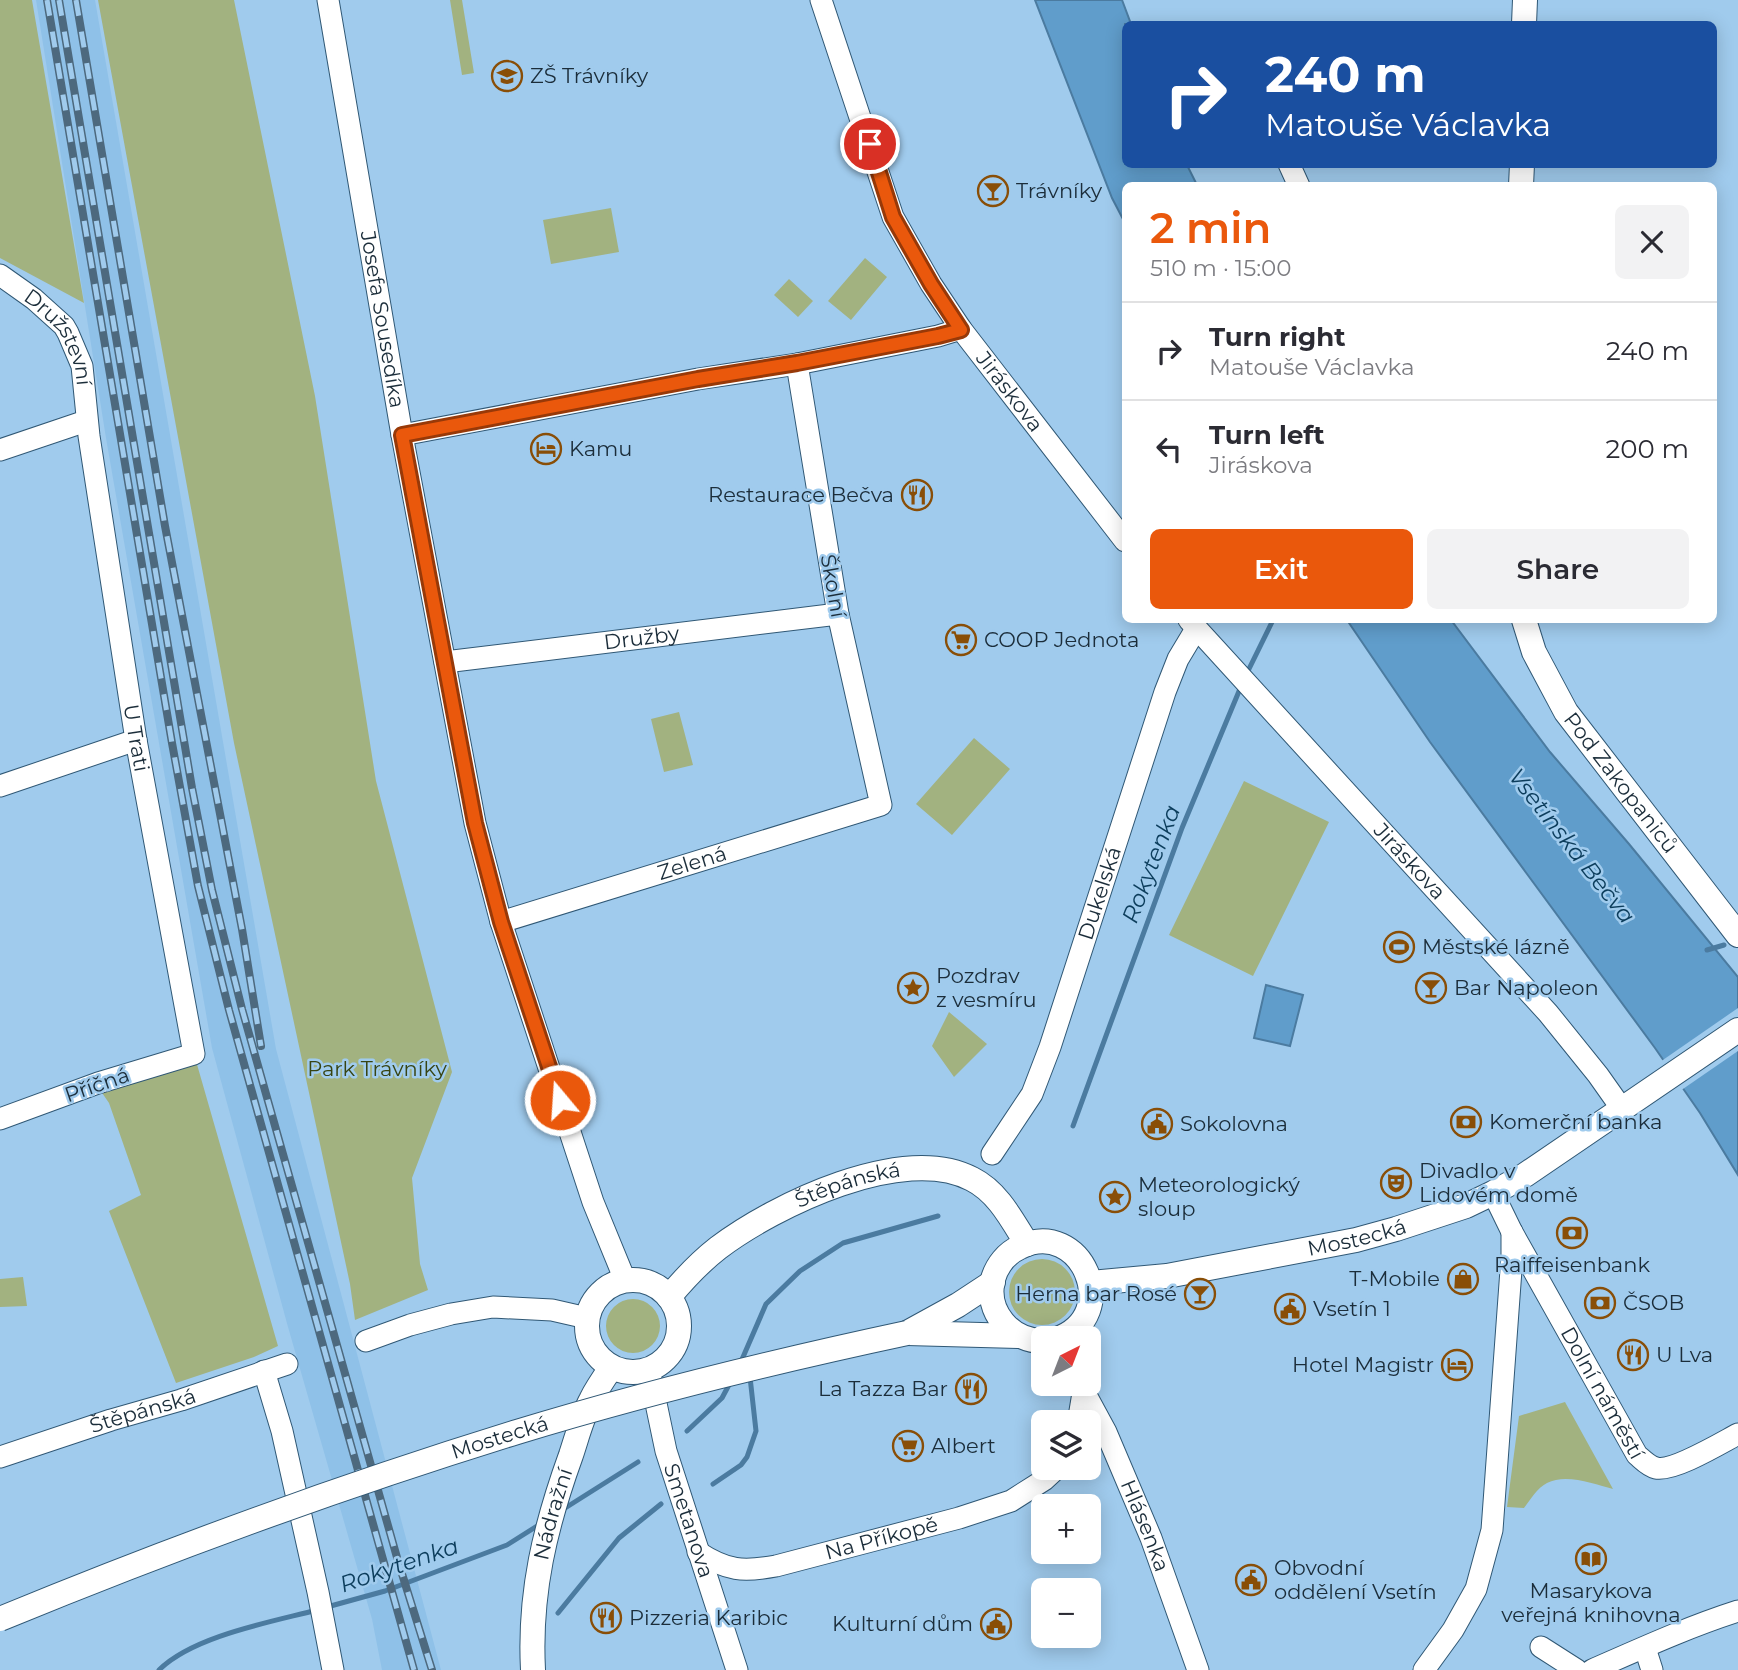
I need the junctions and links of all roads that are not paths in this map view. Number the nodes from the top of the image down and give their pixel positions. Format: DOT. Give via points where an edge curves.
graph roads {
  1 [pos="328,0"];
  2 [pos="821,0"];
  3 [pos="0,275"];
  4 [pos="961,330"];
  5 [pos="797,363"];
  6 [pos="86,421"];
  7 [pos="402,435"];
  8 [pos="0,450"];
  9 [pos="1122,537"];
  10 [pos="838,614"];
  11 [pos="1525,623"];
  12 [pos="1193,624"];
  13 [pos="444,662"];
  14 [pos="136,740"];
  15 [pos="0,786"];
  16 [pos="881,805"];
  17 [pos="501,922"];
  18 [pos="1738,935"];
  19 [pos="1738,1030"];
  20 [pos="194,1054"];
  21 [pos="1622,1109"];
  22 [pos="0,1119"];
  23 [pos="992,1154"];
  24 [pos="1493,1193"];
  25 [pos="1512,1232"];
  26 [pos="1027,1244"];
  27 [pos="625,1280"];
  28 [pos="992,1282"];
  29 [pos="1091,1283"];
  30 [pos="669,1297"];
  31 [pos="587,1318"];
  32 [pos="1078,1326"];
  33 [pos="907,1333"];
  34 [pos="1031,1334"];
  35 [pos="1031,1337"];
  36 [pos="366,1341"];
  37 [pos="288,1364"];
  38 [pos="611,1368"];
  39 [pos="649,1370"];
  40 [pos="264,1371"];
  41 [pos="1085,1396"];
  42 [pos="1738,1434"];
  43 [pos="0,1457"];
  44 [pos="1044,1480"];
  45 [pos="698,1552"];
  46 [pos="1738,1611"];
  47 [pos="0,1619"];
  48 [pos="1541,1647"];
  49 [pos="1645,1648"];
  50 [pos="333,1670"];
  51 [pos="533,1670"];
  52 [pos="737,1670"];
  53 [pos="1198,1670"];
  54 [pos="1424,1670"];
  55 [pos="1577,1670"];
  56 [pos="1592,1670"];
  57 [pos="1652,1670"];
  1 -- 7 [label="street, Josefa Sousedíka"];
  2 -- 4 [label="street, Jiráskova" via="893,217"];
  3 -- 6 [label="street, Družstevní" via="64,326 82,366"];
  4 -- 5 [label="street"];
  4 -- 9 [label="street, Jiráskova"];
  5 -- 7 [label="street"];
  5 -- 10 [label="street, Školní"];
  6 -- 8 [label="street"];
  6 -- 14 [label="street, U Trati"];
  7 -- 13 [label="street, Josefa Sousedíka"];
  10 -- 13 [label="street, Družby"];
  10 -- 16 [label="street, Školní"];
  11 -- 18 [label="street, Pod Zakopaniců" via="1534,652 1566,712"];
  12 -- 21 [label="street, Jiráskova" via="1548,1013"];
  12 -- 23 [label="street, Dukelská" via="1165,692 1050,1047 1031,1094"];
  13 -- 17 [label="street, Josefa Sousedíka" via="475,823"];
  14 -- 15 [label="street"];
  14 -- 20 [label="street, U Trati"];
  16 -- 17 [label="street, Zelená"];
  17 -- 27 [label="street, Josefa Sousedíka" via="593,1202"];
  19 -- 21 [label="street, Mostecká"];
  20 -- 22 [label="street, Příčná"];
  21 -- 24 [label="street, Mostecká"];
  24 -- 25 [label="street, Dolní náměstí"];
  24 -- 29 [label="street, Mostecká" via="1356,1240 1167,1276"];
  25 -- 42 [label="street, Dolní náměstí" via="1637,1455 1647,1464 1667,1467"];
  25 -- 54 [label="street, Dolní náměstí" via="1492,1530 1476,1589"];
  26 -- 28 [label="street" via="1008,1254"];
  26 -- 29 [label="street" via="1048,1242 1067,1249 1083,1263"];
  26 -- 30 [label="street, Štěpánská" via="992,1194 973,1179 919,1167 830,1188 762,1220 704,1259"];
  27 -- 30 [label="street" via="649,1283"];
  27 -- 31 [label="street" via="600,1293"];
  28 -- 33 [label="street"];
  28 -- 34 [label="street" via="1002,1323 1010,1330"];
  29 -- 32 [label="street" via="1088,1311"];
  30 -- 39 [label="street" via="680,1324 678,1339 672,1353"];
  31 -- 36 [label="street" via="552,1310 493,1307 451,1314"];
  31 -- 38 [label="street" via="591,1347"];
  33 -- 35 [label="street, Mostecká"];
  33 -- 47 [label="street, Mostecká, bridge" via="621,1402 452,1453 235,1527"];
  37 -- 40 [label="street, Štěpánská"];
  38 -- 39 [label="street" via="636,1373"];
  38 -- 51 [label="street, Nádražní" via="590,1401 544,1540 537,1573"];
  39 -- 45 [label="street, Smetanova" via="666,1451"];
  40 -- 43 [label="street, Štěpánská"];
  40 -- 50 [label="street" via="282,1431"];
  41 -- 53 [label="street, Hlásenka" via="1151,1538"];
  44 -- 45 [label="street, Na Příkopě" via="1010,1501 959,1518 776,1566 736,1570"];
  45 -- 52 [label="street, Smetanova"];
  46 -- 49 [label="street"];
  48 -- 55 [label="street"];
  49 -- 56 [label="street"];
  49 -- 57 [label="street"];
}
